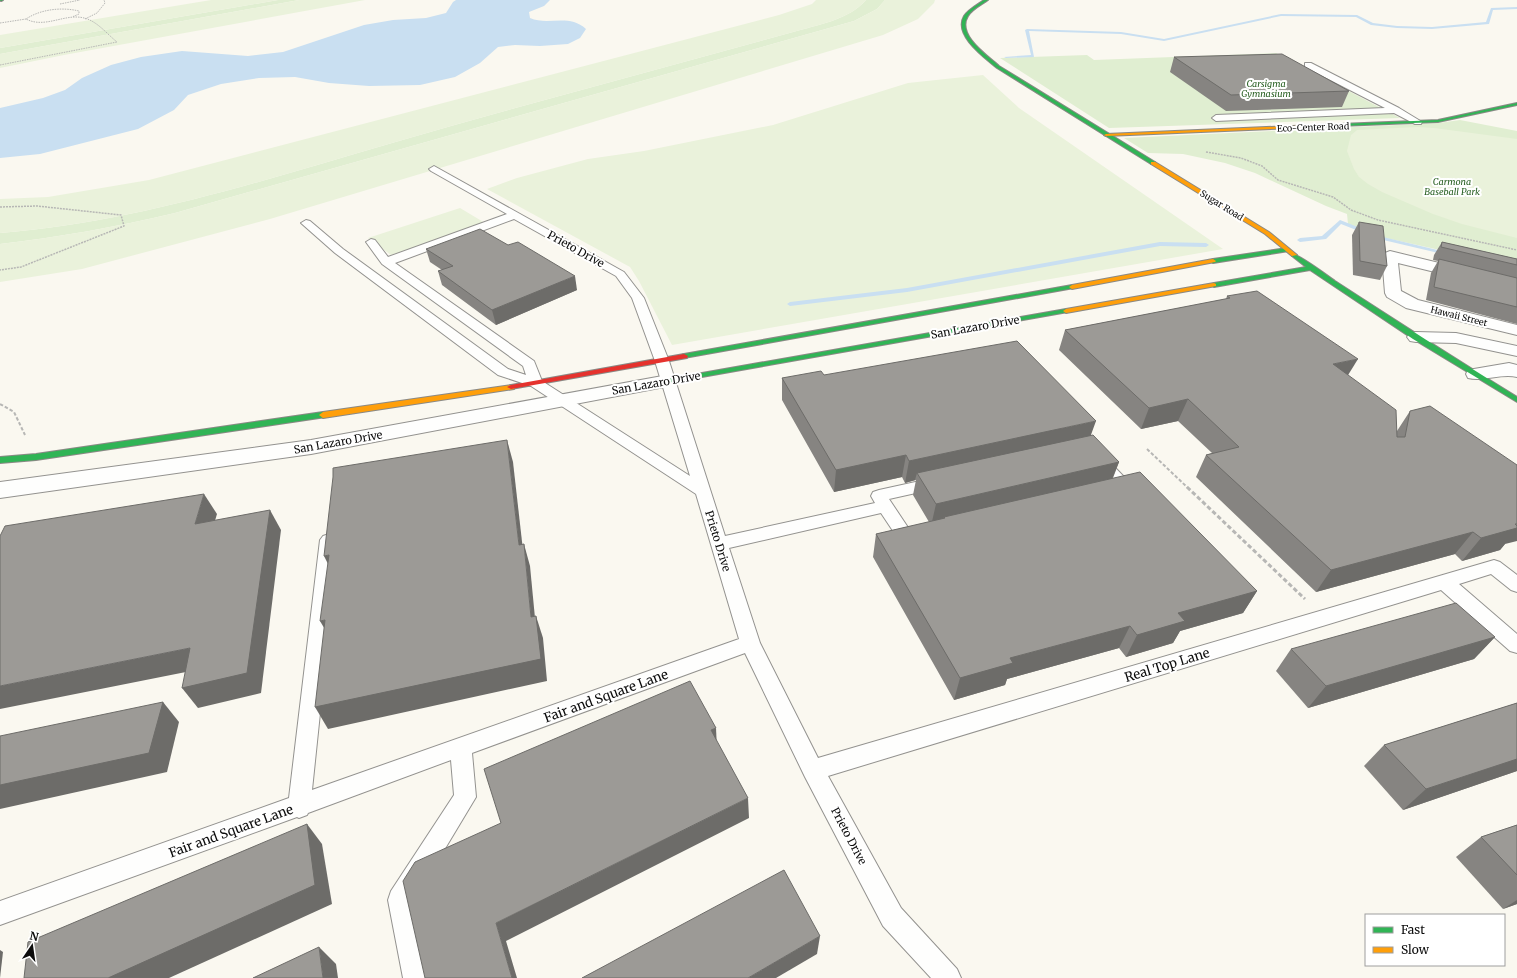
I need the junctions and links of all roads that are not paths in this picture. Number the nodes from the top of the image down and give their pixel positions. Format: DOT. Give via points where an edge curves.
graph roads {
  1 [pos="986,0"];
  2 [pos="1308,65"];
  3 [pos="1517,104"];
  4 [pos="1396,110"];
  5 [pos="1216,118"];
  6 [pos="1418,122"];
  7 [pos="1106,135"];
  8 [pos="434,169"];
  9 [pos="515,215"];
  10 [pos="306,223"];
  11 [pos="371,242"];
  12 [pos="1287,250"];
  13 [pos="386,262"];
  14 [pos="1311,268"];
  15 [pos="1517,287"];
  16 [pos="1517,330"];
  17 [pos="1416,337"];
  18 [pos="1517,350"];
  19 [pos="662,361"];
  20 [pos="1517,371"];
  21 [pos="1475,374"];
  22 [pos="668,381"];
  23 [pos="536,383"];
  24 [pos="1517,400"];
  25 [pos="562,401"];
  26 [pos="0,460"];
  27 [pos="0,490"];
  28 [pos="702,491"];
  29 [pos="885,506"];
  30 [pos="331,523"];
  31 [pos="719,544"];
  32 [pos="1444,582"];
  33 [pos="1517,585"];
  34 [pos="750,643"];
  35 [pos="1517,645"];
  36 [pos="461,748"];
  37 [pos="813,770"];
  38 [pos="299,806"];
  39 [pos="0,913"];
  40 [pos="416,978"];
  41 [pos="948,978"];
  1 -- 7 [label="street, Sugar Road" via="973,8 963,23 963,28 974,45 998,67"];
  2 -- 4 [label="lane"];
  3 -- 6 [label="street, Eco-Center Road" via="1438,121"];
  4 -- 5 [label="lane"];
  4 -- 6 [label="lane"];
  6 -- 7 [label="street, Eco-Center Road"];
  7 -- 12 [label="street, Sugar Road" via="1266,233"];
  8 -- 9 [label="lane, Prieto Drive"];
  9 -- 13 [label="lane"];
  9 -- 19 [label="lane, Prieto Drive" via="620,274 638,298"];
  10 -- 23 [label="lane" via="339,251 503,372"];
  11 -- 13 [label="lane"];
  12 -- 14 [label="street, Sugar Road"];
  12 -- 19 [label="street, San Lazaro Drive"];
  13 -- 23 [label="lane" via="529,364"];
  14 -- 17 [label="street, Sugar Road"];
  14 -- 22 [label="street, San Lazaro Drive"];
  15 -- 16 [label="street, Hawaii Street" via="1390,256 1393,293 1412,304"];
  17 -- 18 [label="street" via="1456,338"];
  17 -- 21 [label="street, Sugar Road"];
  19 -- 22 [label="lane, Prieto Drive"];
  19 -- 23 [label="street, San Lazaro Drive"];
  20 -- 21 [label="street" via="1509,369"];
  21 -- 24 [label="street, Sugar Road"];
  22 -- 25 [label="street, San Lazaro Drive"];
  22 -- 28 [label="lane, Prieto Drive"];
  23 -- 25 [label="lane"];
  23 -- 26 [label="street, San Lazaro Drive" via="36,457"];
  25 -- 27 [label="street, San Lazaro Drive" via="311,447"];
  25 -- 28 [label="lane"];
  28 -- 31 [label="lane, Prieto Drive"];
  29 -- 29 [label="lane" via="907,539 1125,488 1089,449 879,496"];
  29 -- 31 [label="lane"];
  30 -- 38 [label="lane"];
  31 -- 34 [label="lane, Prieto Drive"];
  32 -- 33 [label="lane, Real Top Lane" via="1494,567"];
  32 -- 35 [label="lane"];
  32 -- 37 [label="lane, Real Top Lane"];
  34 -- 36 [label="lane, Fair and Square Lane"];
  34 -- 37 [label="lane, Prieto Drive"];
  36 -- 38 [label="lane, Fair and Square Lane"];
  36 -- 40 [label="lane" via="465,797 400,900"];
  37 -- 41 [label="lane, Prieto Drive" via="892,917"];
  38 -- 39 [label="lane, Fair and Square Lane"];
}
